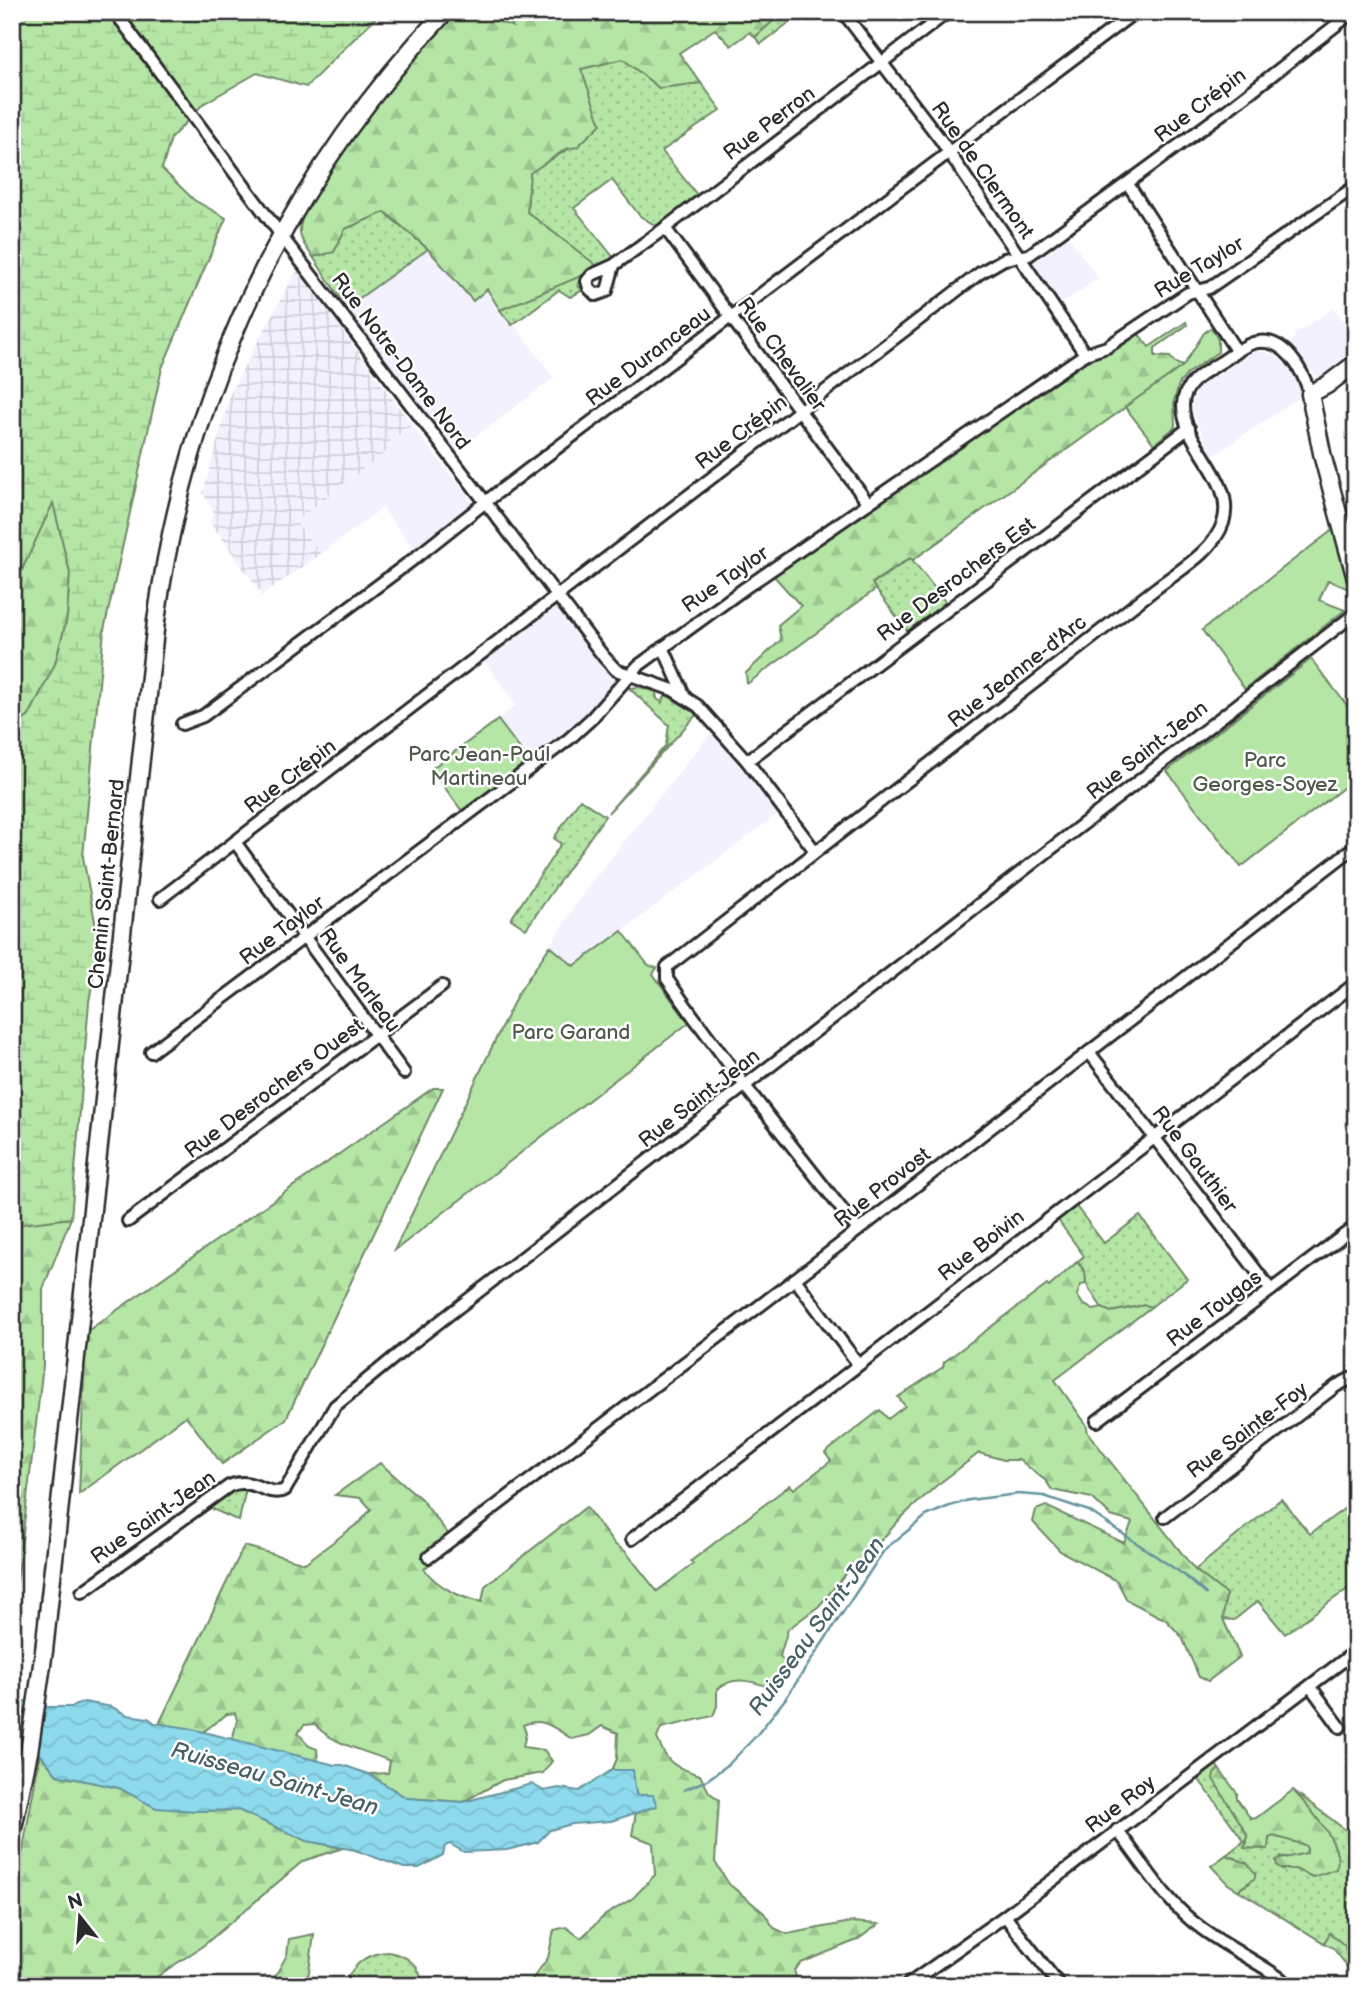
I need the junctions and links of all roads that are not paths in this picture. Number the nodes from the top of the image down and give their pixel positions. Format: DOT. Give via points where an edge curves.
graph roads {
  1 [pos="115,12"];
  2 [pos="445,12"];
  3 [pos="843,12"];
  4 [pos="948,12"];
  5 [pos="1135,12"];
  6 [pos="1353,12"];
  7 [pos="881,62"];
  8 [pos="948,154"];
  9 [pos="1128,184"];
  10 [pos="1356,186"];
  11 [pos="665,228"];
  12 [pos="281,235"];
  13 [pos="1019,257"];
  14 [pos="614,265"];
  15 [pos="1198,292"];
  16 [pos="731,318"];
  17 [pos="1237,352"];
  18 [pos="1085,354"];
  19 [pos="1356,363"];
  20 [pos="1310,394"];
  21 [pos="800,411"];
  22 [pos="1189,428"];
  23 [pos="486,503"];
  24 [pos="868,503"];
  25 [pos="1356,579"];
  26 [pos="557,596"];
  27 [pos="1356,613"];
  28 [pos="663,647"];
  29 [pos="629,676"];
  30 [pos="685,697"];
  31 [pos="182,724"];
  32 [pos="747,761"];
  33 [pos="235,842"];
  34 [pos="1356,846"];
  35 [pos="815,851"];
  36 [pos="160,899"];
  37 [pos="305,937"];
  38 [pos="1356,983"];
  39 [pos="442,986"];
  40 [pos="377,1035"];
  41 [pos="151,1052"];
  42 [pos="1089,1052"];
  43 [pos="404,1073"];
  44 [pos="746,1087"];
  45 [pos="1154,1136"];
  46 [pos="128,1221"];
  47 [pos="1356,1226"];
  48 [pos="858,1230"];
  49 [pos="795,1279"];
  50 [pos="1271,1290"];
  51 [pos="858,1364"];
  52 [pos="1356,1376"];
  53 [pos="1097,1421"];
  54 [pos="1165,1517"];
  55 [pos="632,1539"];
  56 [pos="429,1557"];
  57 [pos="82,1592"];
  58 [pos="1356,1651"];
  59 [pos="1310,1686"];
  60 [pos="1340,1727"];
  61 [pos="1117,1830"];
  62 [pos="12,1833"];
  63 [pos="1005,1916"];
  64 [pos="906,1986"];
  65 [pos="1060,1986"];
  66 [pos="1291,1986"];
  1 -- 12 [label="street, Rue Notre-Dame Nord"];
  2 -- 12 [label="street, Chemin Saint-Bernard" via="359,112"];
  3 -- 7 [label="street, Rue de Clermont"];
  4 -- 7 [label="street, Rue Perron"];
  5 -- 8 [label="street, Rue Duranceau"];
  6 -- 9 [label="street, Rue Crépin"];
  7 -- 8 [label="street, Rue de Clermont"];
  7 -- 11 [label="street, Rue Perron"];
  8 -- 13 [label="street, Rue de Clermont"];
  8 -- 16 [label="street, Rue Duranceau"];
  9 -- 13 [label="street, Rue Crépin" via="1029,255"];
  9 -- 15 [label="street"];
  10 -- 15 [label="street, Rue Taylor"];
  11 -- 14 [label="street, Rue Perron"];
  11 -- 16 [label="street, Rue Chevalier"];
  12 -- 23 [label="street, Rue Notre-Dame Nord"];
  12 -- 62 [label="street, Chemin Saint-Bernard" via="243,310 206,401 177,500 162,579 55,1554 29,1752"];
  13 -- 18 [label="street, Rue de Clermont"];
  13 -- 21 [label="street, Rue Crépin" via="1004,259 980,273"];
  15 -- 17 [label="street"];
  15 -- 18 [label="street, Rue Taylor" via="1188,293 1107,347"];
  16 -- 21 [label="street, Rue Chevalier"];
  16 -- 23 [label="street, Rue Duranceau"];
  17 -- 20 [label="street" via="1257,342 1276,345 1297,364"];
  17 -- 22 [label="street, Rue Jeanne-d'Arc" via="1187,389 1183,411"];
  18 -- 24 [label="street, Rue Taylor"];
  19 -- 20 [label="street"];
  20 -- 25 [label="street"];
  21 -- 24 [label="street, Rue Chevalier"];
  21 -- 26 [label="street, Rue Crépin"];
  22 -- 32 [label="street, Rue Desrochers Est"];
  22 -- 35 [label="street, Rue Jeanne-d'Arc" via="1226,506 1222,526 1209,545"];
  23 -- 26 [label="street, Rue Notre-Dame Nord"];
  23 -- 31 [label="street, Rue Duranceau" via="203,716"];
  24 -- 28 [label="street, Rue Taylor"];
  26 -- 29 [label="street, Rue Notre-Dame Nord" via="614,669"];
  26 -- 33 [label="street, Rue Crépin"];
  27 -- 44 [label="street, Rue Saint-Jean"];
  28 -- 29 [label="street, Rue Taylor"];
  28 -- 30 [label="street, Rue Notre-Dame Nord"];
  29 -- 30 [label="street, Rue Notre-Dame Nord"];
  29 -- 37 [label="street, Rue Taylor" via="569,739"];
  30 -- 32 [label="street, Rue Notre-Dame Nord" via="711,718"];
  32 -- 35 [label="street, Rue Notre-Dame Nord"];
  33 -- 36 [label="street, Rue Crépin"];
  33 -- 37 [label="street, Rue Marleau"];
  34 -- 42 [label="street, Rue Provost"];
  35 -- 44 [label="street, Rue Jeanne-d'Arc" via="665,971"];
  37 -- 40 [label="street, Rue Marleau"];
  37 -- 41 [label="street, Rue Taylor"];
  38 -- 45 [label="street, Rue Boivin"];
  39 -- 40 [label="street, Rue Desrochers Ouest"];
  40 -- 43 [label="street, Rue Marleau"];
  40 -- 46 [label="street, Rue Desrochers Ouest"];
  42 -- 45 [label="street, Rue Gauthier"];
  42 -- 48 [label="street, Rue Provost"];
  44 -- 48 [label="street"];
  44 -- 57 [label="street, Rue Saint-Jean" via="343,1399 326,1419 285,1490 277,1493 241,1482 229,1486"];
  45 -- 50 [label="street, Rue Gauthier"];
  45 -- 51 [label="street, Rue Boivin"];
  47 -- 50 [label="street, Rue Tougas"];
  48 -- 49 [label="street, Rue Provost"];
  49 -- 51 [label="street"];
  49 -- 56 [label="street, Rue Provost"];
  50 -- 53 [label="street, Rue Tougas"];
  51 -- 55 [label="street, Rue Boivin"];
  52 -- 54 [label="street, Rue Sainte-Foy"];
  58 -- 59 [label="street, Rue Roy"];
  59 -- 60 [label="street"];
  59 -- 61 [label="street, Rue Roy"];
  61 -- 63 [label="street, Rue Roy"];
  61 -- 66 [label="street" via="1189,1919"];
  63 -- 64 [label="street, Rue Roy"];
  63 -- 65 [label="street"];
}
